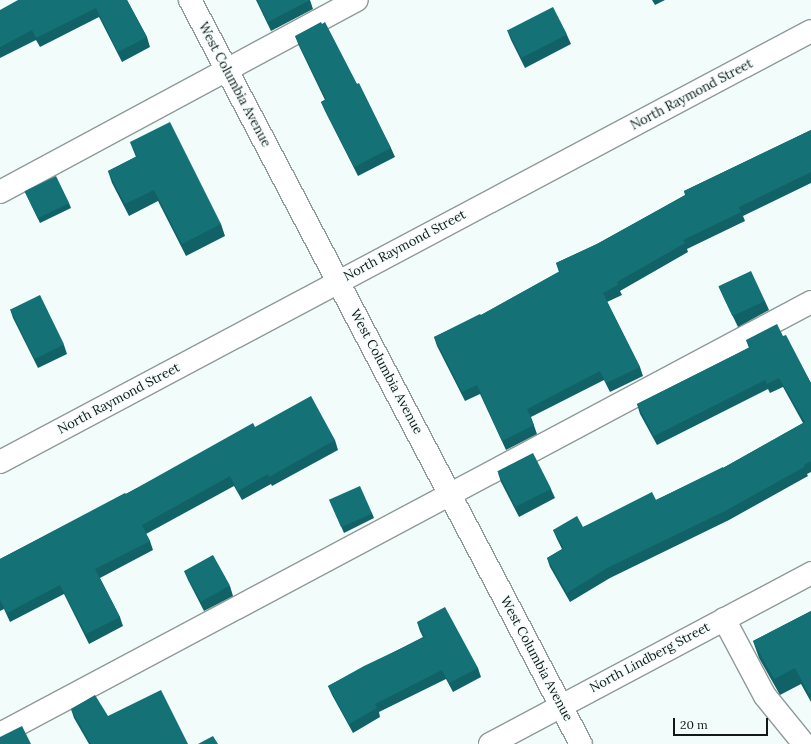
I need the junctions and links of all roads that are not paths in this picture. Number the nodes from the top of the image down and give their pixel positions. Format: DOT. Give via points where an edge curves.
graph roads {
  1 [pos="190,0"];
  2 [pos="358,0"];
  3 [pos="811,31"];
  4 [pos="226,70"];
  5 [pos="0,192"];
  6 [pos="338,282"];
  7 [pos="811,302"];
  8 [pos="0,462"];
  9 [pos="450,494"];
  10 [pos="811,573"];
  11 [pos="724,619"];
  12 [pos="561,706"];
  13 [pos="0,734"];
  14 [pos="490,744"];
  15 [pos="581,744"];
  16 [pos="804,744"];
  1 -- 4 [label="street, West Columbia Avenue"];
  2 -- 4 [label="street"];
  3 -- 6 [label="street, North Raymond Street"];
  4 -- 5 [label="street"];
  4 -- 6 [label="street, West Columbia Avenue"];
  6 -- 8 [label="street, North Raymond Street"];
  6 -- 9 [label="street, West Columbia Avenue"];
  7 -- 9 [label="street"];
  9 -- 12 [label="street, West Columbia Avenue"];
  9 -- 13 [label="street"];
  10 -- 11 [label="street, North Lindberg Street"];
  11 -- 12 [label="street, North Lindberg Street"];
  11 -- 16 [label="street" via="765,696"];
  12 -- 14 [label="street, North Lindberg Street"];
  12 -- 15 [label="street, West Columbia Avenue"];
}
